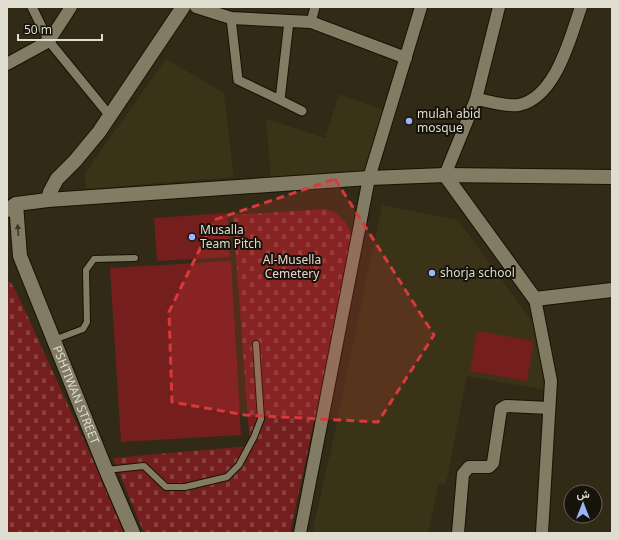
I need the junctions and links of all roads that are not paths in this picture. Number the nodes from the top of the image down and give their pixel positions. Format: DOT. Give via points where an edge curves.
graph roads {
  1 [pos="32,7"];
  2 [pos="71,7"];
  3 [pos="183,7"];
  4 [pos="196,7"];
  5 [pos="315,7"];
  6 [pos="421,7"];
  7 [pos="499,7"];
  8 [pos="581,7"];
  9 [pos="231,18"];
  10 [pos="290,21"];
  11 [pos="311,22"];
  12 [pos="49,41"];
  13 [pos="406,58"];
  14 [pos="7,64"];
  15 [pos="476,99"];
  16 [pos="280,100"];
  17 [pos="302,111"];
  18 [pos="110,116"];
  19 [pos="445,175"];
  20 [pos="369,178"];
  21 [pos="612,178"];
  22 [pos="48,200"];
  23 [pos="10,205"];
  24 [pos="7,243"];
  25 [pos="20,256"];
  26 [pos="135,258"];
  27 [pos="612,290"];
  28 [pos="535,299"];
  29 [pos="54,340"];
  30 [pos="256,344"];
  31 [pos="549,408"];
  32 [pos="106,470"];
  33 [pos="133,533"];
  34 [pos="300,533"];
  35 [pos="458,533"];
  36 [pos="542,533"];
  1 -- 12 [label="street"];
  2 -- 12 [label="street"];
  3 -- 18 [label="street"];
  4 -- 9 [label="street"];
  5 -- 11 [label="street"];
  6 -- 13 [label="street"];
  7 -- 15 [label="street"];
  8 -- 15 [label="street" via="566,51 553,77 533,100 518,105"];
  9 -- 10 [label="street"];
  9 -- 16 [label="street" via="238,80"];
  10 -- 11 [label="street"];
  10 -- 16 [label="street"];
  11 -- 13 [label="street"];
  12 -- 14 [label="street"];
  12 -- 18 [label="street"];
  13 -- 20 [label="street"];
  15 -- 19 [label="street"];
  16 -- 17 [label="street"];
  18 -- 22 [label="street" via="88,147 57,180"];
  19 -- 20 [label="street"];
  19 -- 21 [label="street"];
  19 -- 28 [label="street"];
  20 -- 22 [label="street"];
  20 -- 34 [label="street"];
  22 -- 23 [label="street"];
  25 -- 23 [label="street, one-way"];
  24 -- 25 [label="street"];
  25 -- 29 [label="street, PSHTIWAN STREET"];
  26 -- 29 [label="lane" via="94,260 86,270 87,322 83,329"];
  27 -- 28 [label="street"];
  28 -- 31 [label="street" via="551,381"];
  29 -- 32 [label="street, PSHTIWAN STREET"];
  30 -- 32 [label="lane" via="261,419 239,465 227,477 185,487 166,487 144,466"];
  31 -- 35 [label="street" via="506,406 500,409 493,463 489,467 469,467 463,474"];
  31 -- 36 [label="street"];
  32 -- 33 [label="street, PSHTIWAN STREET"];
}
